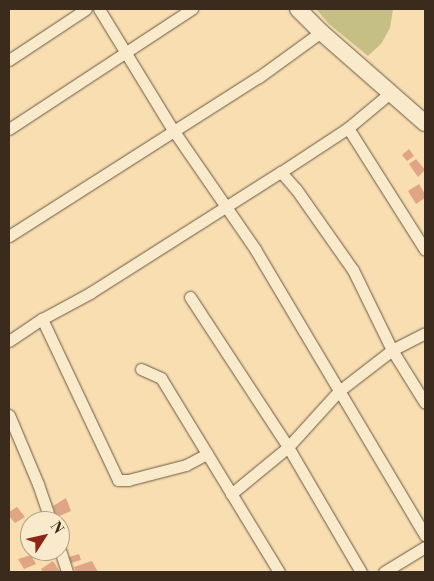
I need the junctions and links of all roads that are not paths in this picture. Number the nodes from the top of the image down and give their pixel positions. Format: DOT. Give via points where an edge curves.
graph roads {
  1 [pos="86,9"];
  2 [pos="99,9"];
  3 [pos="192,9"];
  4 [pos="298,9"];
  5 [pos="321,32"];
  6 [pos="126,51"];
  7 [pos="9,60"];
  8 [pos="390,93"];
  9 [pos="425,124"];
  10 [pos="348,128"];
  11 [pos="9,129"];
  12 [pos="173,130"];
  13 [pos="281,172"];
  14 [pos="226,208"];
  15 [pos="9,236"];
  16 [pos="425,250"];
  17 [pos="190,297"];
  18 [pos="42,319"];
  19 [pos="425,333"];
  20 [pos="9,341"];
  21 [pos="392,350"];
  22 [pos="141,369"];
  23 [pos="339,391"];
  24 [pos="425,402"];
  25 [pos="9,415"];
  26 [pos="12,430"];
  27 [pos="288,447"];
  28 [pos="207,454"];
  29 [pos="231,494"];
  30 [pos="47,511"];
  31 [pos="425,536"];
  32 [pos="425,547"];
  33 [pos="279,572"];
  34 [pos="361,572"];
  35 [pos="384,572"];
  1 -- 7 [label="street"];
  2 -- 6 [label="street"];
  3 -- 6 [label="street"];
  4 -- 5 [label="street"];
  5 -- 8 [label="street"];
  5 -- 12 [label="street" via="259,77"];
  6 -- 11 [label="street"];
  6 -- 12 [label="street"];
  8 -- 9 [label="street"];
  8 -- 10 [label="street"];
  10 -- 13 [label="street"];
  10 -- 16 [label="street"];
  12 -- 14 [label="street"];
  12 -- 15 [label="street"];
  13 -- 14 [label="street"];
  13 -- 21 [label="street" via="353,270"];
  14 -- 18 [label="street" via="90,293"];
  14 -- 23 [label="street" via="255,249"];
  17 -- 27 [label="street"];
  18 -- 20 [label="street"];
  18 -- 28 [label="street" via="118,480 186,465"];
  19 -- 21 [label="street"];
  21 -- 23 [label="street"];
  21 -- 24 [label="street"];
  22 -- 28 [label="street" via="161,378"];
  23 -- 27 [label="street"];
  23 -- 31 [label="street"];
  25 -- 26 [label="street"];
  26 -- 30 [label="street" via="38,484"];
  27 -- 29 [label="street"];
  27 -- 34 [label="street"];
  28 -- 29 [label="street"];
  29 -- 33 [label="street"];
  32 -- 35 [label="street"];
}
